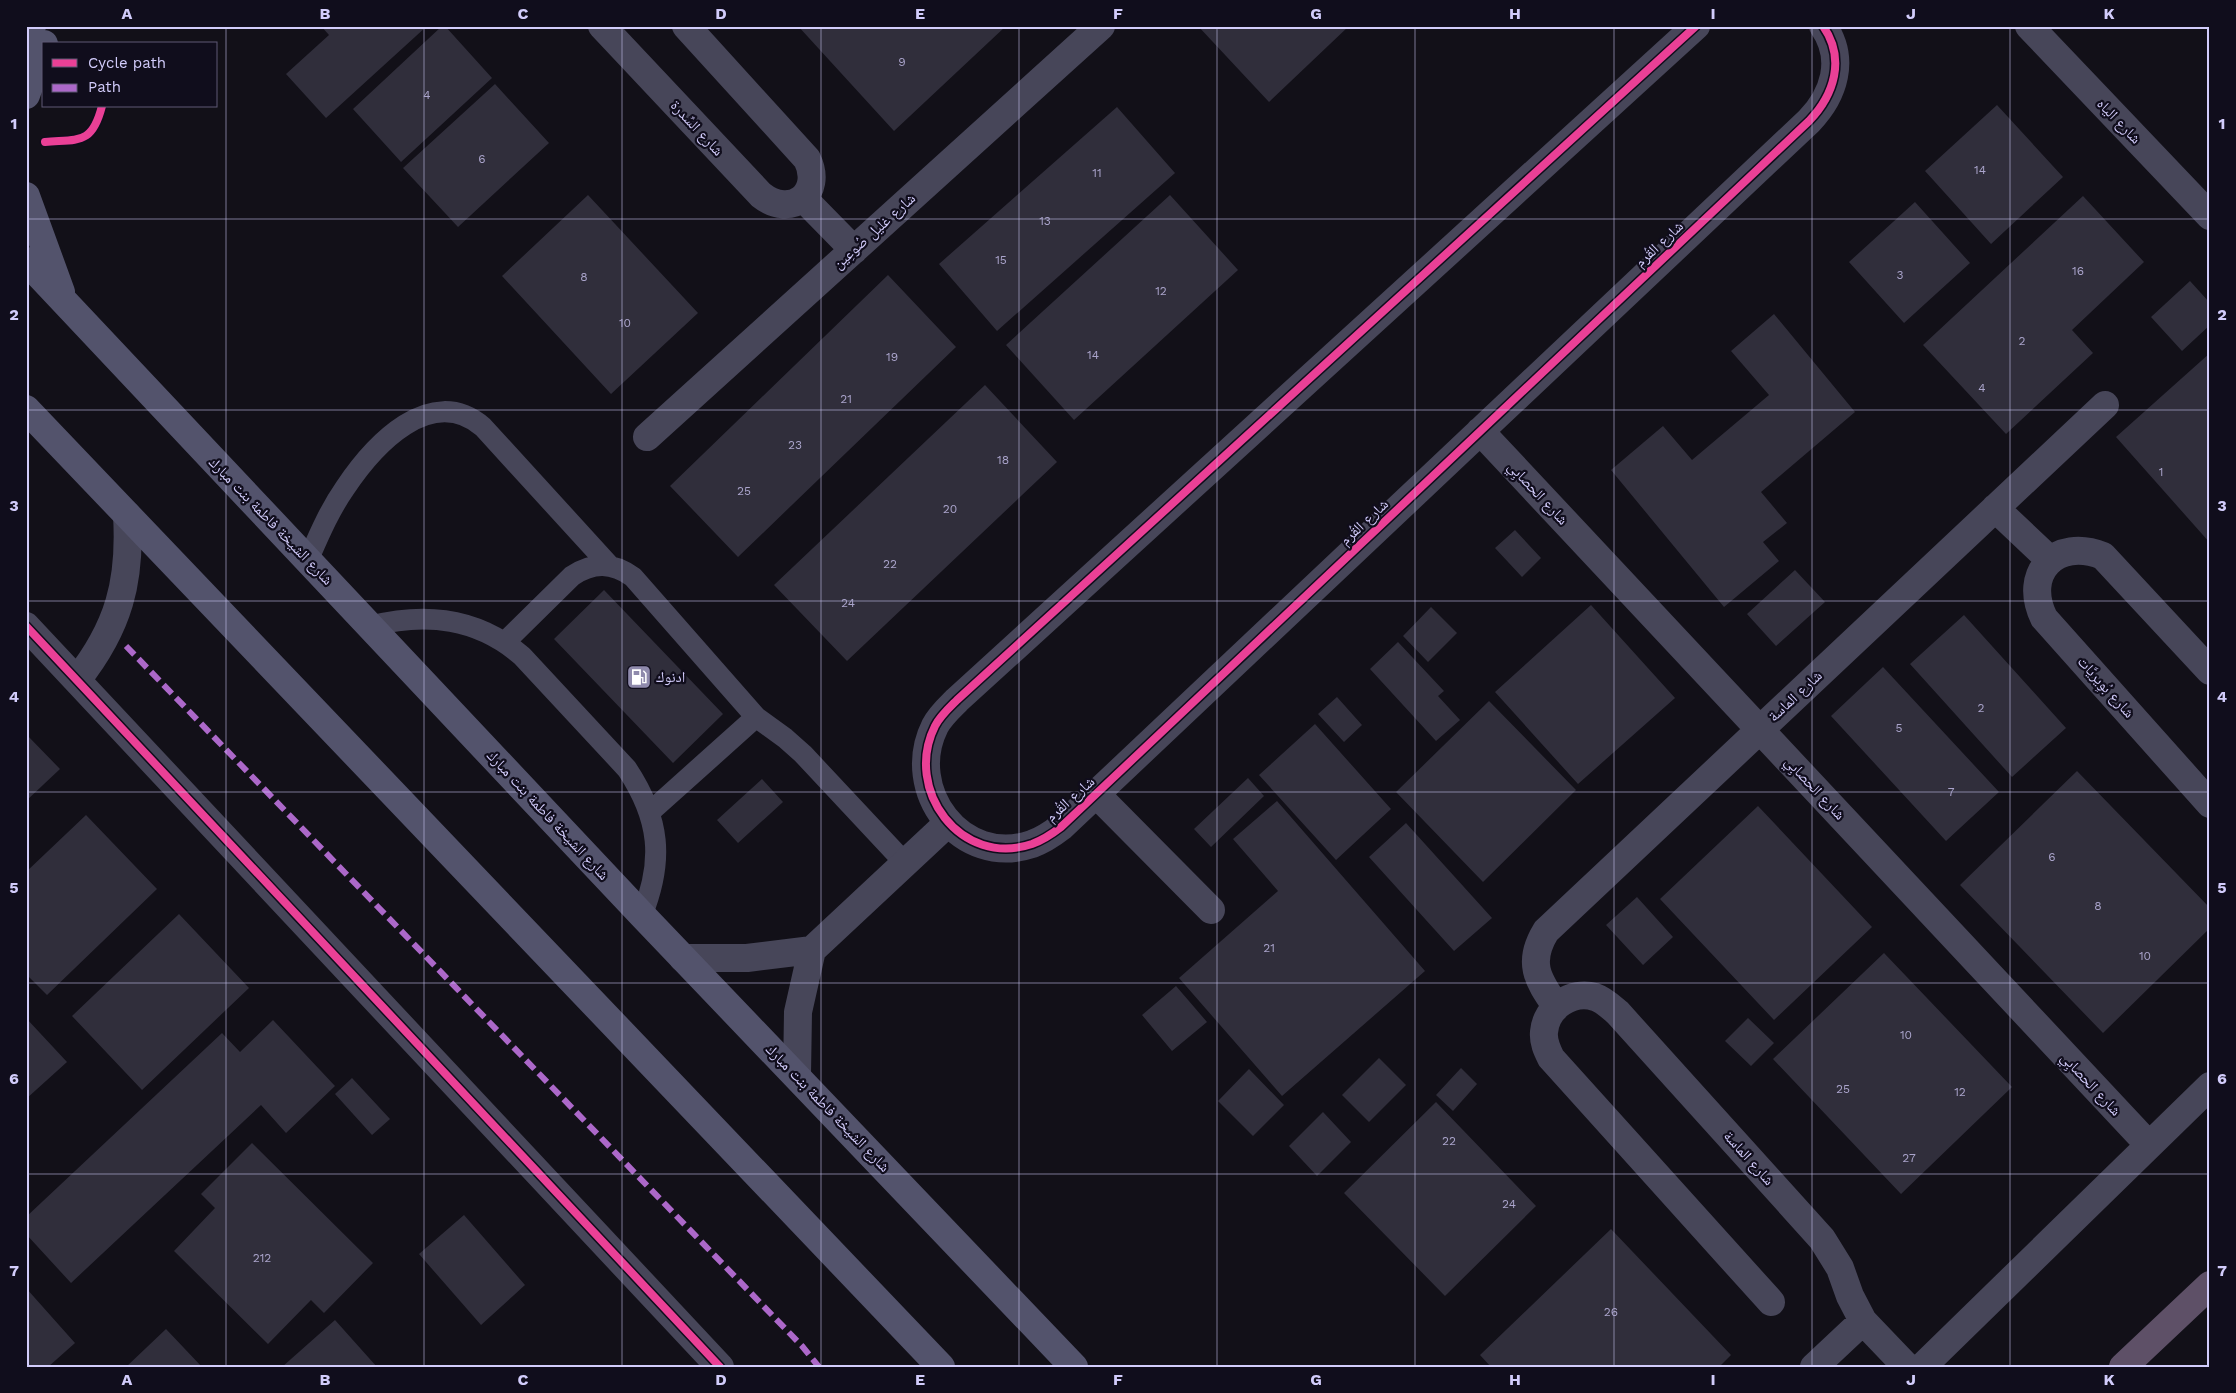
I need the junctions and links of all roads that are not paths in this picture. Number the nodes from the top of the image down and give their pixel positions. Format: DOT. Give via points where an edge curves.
graph roads {
  1 [pos="32,26"];
  2 [pos="51,26"];
  3 [pos="602,26"];
  4 [pos="686,26"];
  5 [pos="1101,26"];
  6 [pos="1696,26"];
  7 [pos="1823,26"];
  8 [pos="2029,26"];
  9 [pos="26,32"];
  10 [pos="45,42"];
  11 [pos="42,50"];
  12 [pos="26,95"];
  13 [pos="26,196"];
  14 [pos="803,198"];
  15 [pos="2210,216"];
  16 [pos="854,250"];
  17 [pos="26,261"];
  18 [pos="66,305"];
  19 [pos="2105,405"];
  20 [pos="26,409"];
  21 [pos="1480,431"];
  22 [pos="647,437"];
  23 [pos="1995,508"];
  24 [pos="127,514"];
  25 [pos="308,560"];
  26 [pos="2050,560"];
  27 [pos="609,565"];
  28 [pos="26,626"];
  29 [pos="371,626"];
  30 [pos="505,642"];
  31 [pos="2210,671"];
  32 [pos="77,680"];
  33 [pos="756,717"];
  34 [pos="1760,730"];
  35 [pos="1096,794"];
  36 [pos="2210,804"];
  37 [pos="650,812"];
  38 [pos="948,823"];
  39 [pos="905,863"];
  40 [pos="1211,910"];
  41 [pos="642,915"];
  42 [pos="812,950"];
  43 [pos="683,958"];
  44 [pos="1556,1006"];
  45 [pos="797,1075"];
  46 [pos="2210,1086"];
  47 [pos="2148,1145"];
  48 [pos="2210,1285"];
  49 [pos="1771,1302"];
  50 [pos="1863,1320"];
  51 [pos="720,1367"];
  52 [pos="940,1367"];
  53 [pos="1074,1367"];
  54 [pos="1814,1367"];
  55 [pos="1907,1367"];
  56 [pos="1922,1367"];
  57 [pos="2123,1367"];
  1 -- 9 [label="main road"];
  2 -- 10 [label="main road"];
  3 -- 14 [label="street, شارع السِّدرة" via="761,195 781,206"];
  4 -- 14 [label="street" via="807,159 812,168 812,179"];
  5 -- 16 [label="street, شارع غليل صُوعِين"];
  6 -- 38 [label="street, شارع القُرم" via="957,700 936,725 925,759 930,793"];
  7 -- 21 [label="street, شارع القُرم" via="1834,51 1835,70 1831,90 1822,107"];
  8 -- 15 [label="street, شارع الياه"];
  11 -- 12 [label="main road"];
  13 -- 18 [label="main road"];
  14 -- 16 [label="street"];
  16 -- 22 [label="street, شارع غليل صُوعِين"];
  17 -- 18 [label="main road, شارع الشيخة فاطمة بنت مبارك"];
  18 -- 25 [label="main road, شارع الشيخة فاطمة بنت مبارك"];
  19 -- 23 [label="street, شارع الماسة"];
  20 -- 24 [label="main road"];
  21 -- 34 [label="street, شارع الحصابِي"];
  21 -- 35 [label="street, شارع القُرم"];
  23 -- 26 [label="street"];
  23 -- 34 [label="street, شارع الماسة"];
  24 -- 32 [label="street" via="126,574 120,603 96,655"];
  24 -- 52 [label="main road"];
  25 -- 27 [label="lane" via="324,522 345,488 371,456 417,417 432,411 449,410 473,418 483,427"];
  25 -- 29 [label="main road, شارع الشيخة فاطمة بنت مبارك"];
  26 -- 31 [label="street" via="2062,552 2076,549 2090,550 2103,556"];
  26 -- 36 [label="street, شارع بُوِيريَّات" via="2037,582 2038,606 2044,618"];
  27 -- 30 [label="lane" via="596,565 572,576"];
  27 -- 33 [label="lane" via="633,577"];
  28 -- 32 [label="street"];
  29 -- 30 [label="lane" via="410,618 450,621"];
  29 -- 41 [label="main road, شارع الشيخة فاطمة بنت مبارك"];
  30 -- 37 [label="lane" via="522,656 627,769"];
  32 -- 51 [label="street"];
  33 -- 37 [label="lane"];
  33 -- 39 [label="lane" via="804,754"];
  34 -- 44 [label="street, شارع الماسة" via="1546,931 1536,954 1536,971"];
  34 -- 47 [label="street, شارع الحصابِي"];
  35 -- 38 [label="street, شارع القُرم" via="1047,838 1030,845 995,847 977,842"];
  35 -- 40 [label="street"];
  37 -- 41 [label="lane" via="656,838 656,864 652,891"];
  38 -- 39 [label="street"];
  39 -- 42 [label="street"];
  41 -- 43 [label="main road, شارع الشيخة فاطمة بنت مبارك"];
  42 -- 43 [label="street" via="747,958"];
  42 -- 45 [label="street" via="798,1012"];
  43 -- 45 [label="main road, شارع الشيخة فاطمة بنت مبارك"];
  44 -- 49 [label="street" via="1544,1031 1545,1046 1551,1058"];
  44 -- 50 [label="street, شارع الماسة" via="1567,998 1581,995 1596,997 1618,1013 1822,1239 1840,1268"];
  45 -- 53 [label="main road, شارع الشيخة فاطمة بنت مبارك"];
  46 -- 47 [label="street"];
  47 -- 56 [label="street"];
  48 -- 57 [label="highway"];
  50 -- 54 [label="street"];
  50 -- 55 [label="street, شارع الماسة"];
}
